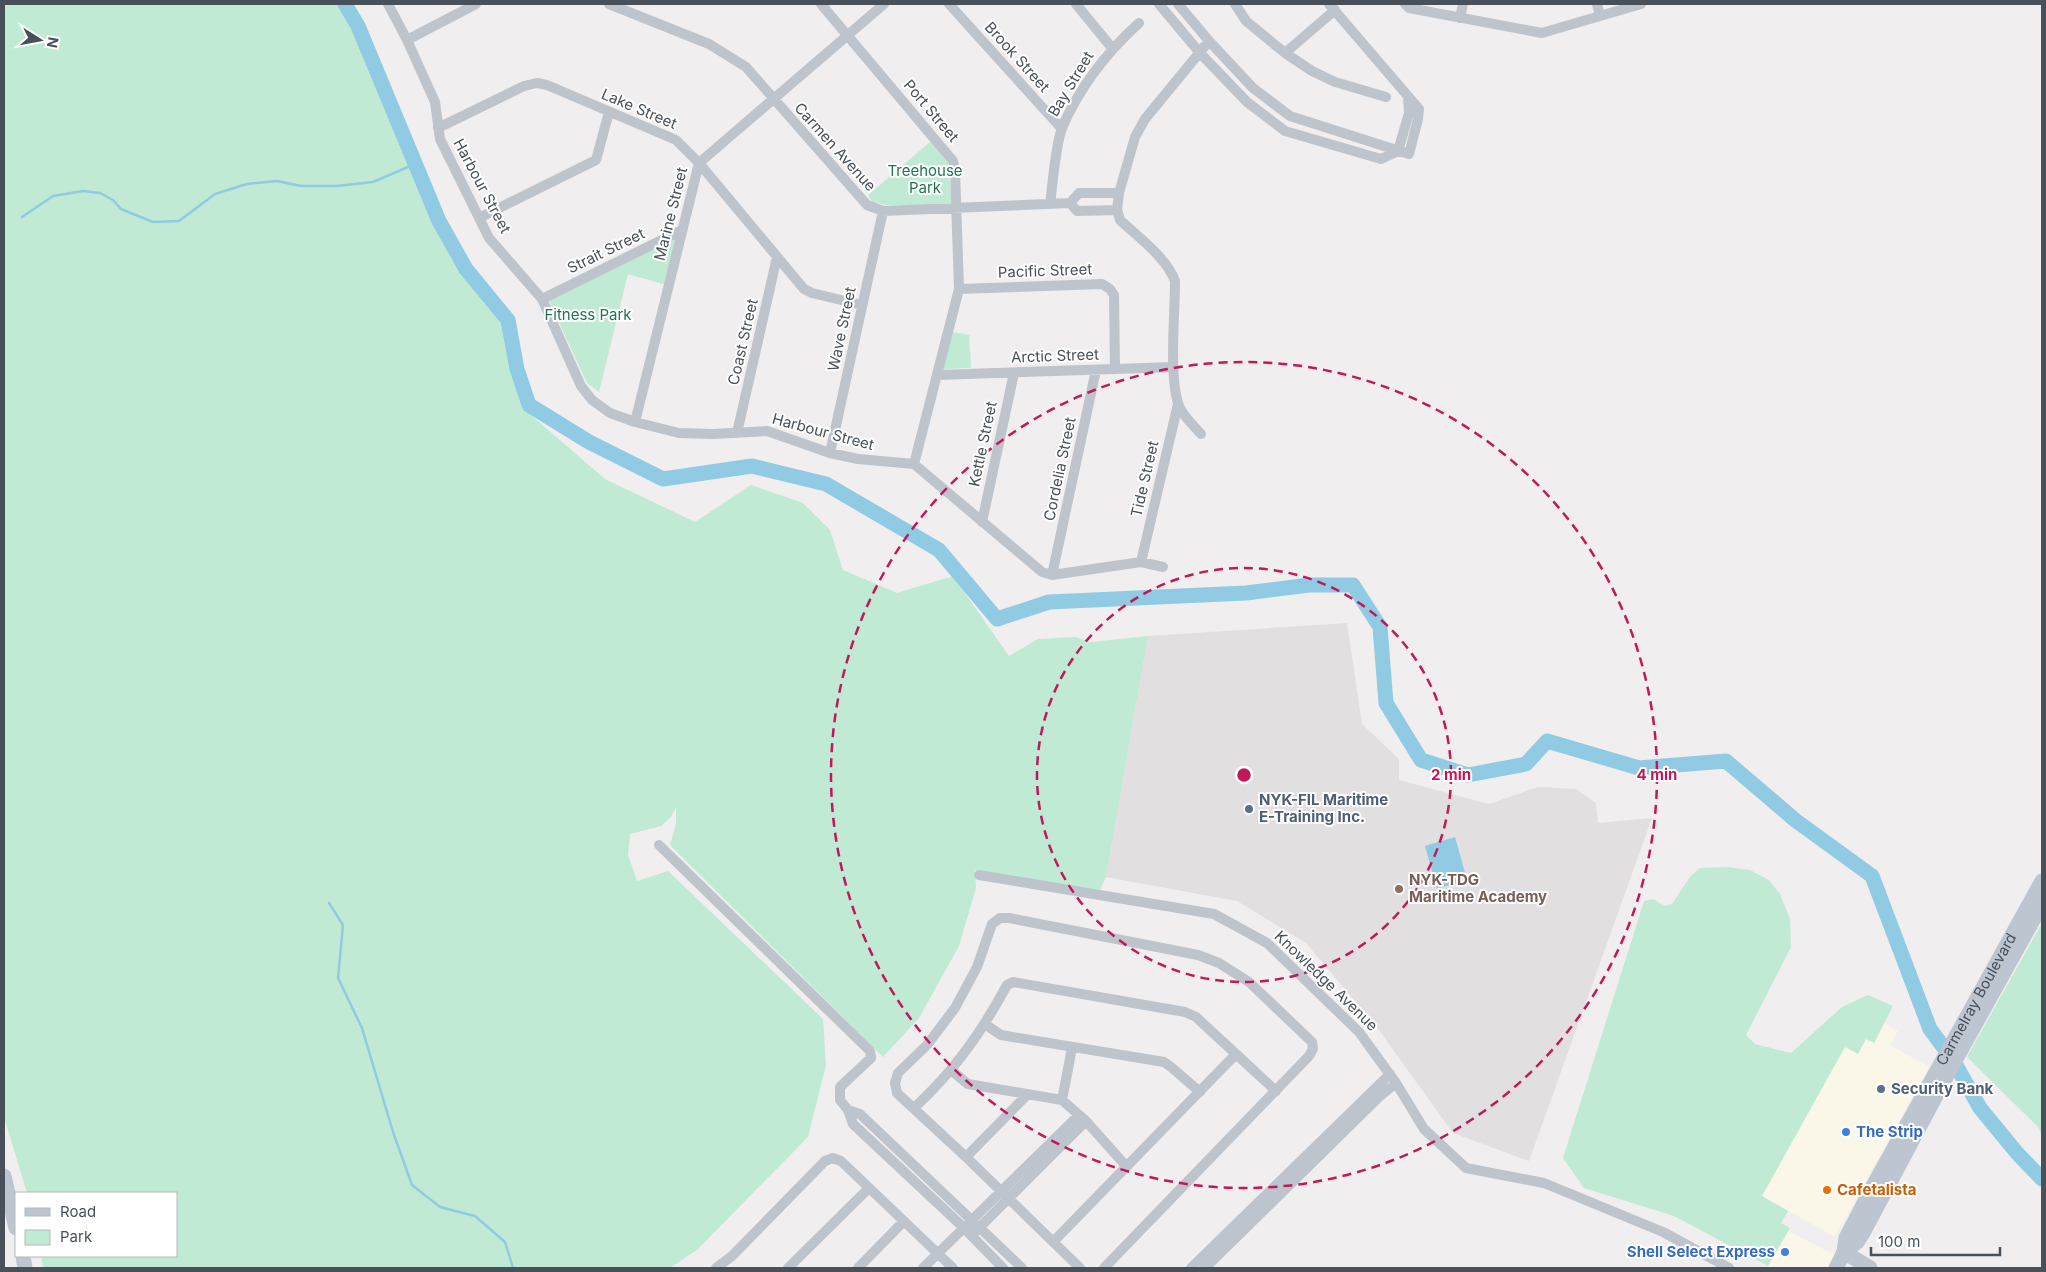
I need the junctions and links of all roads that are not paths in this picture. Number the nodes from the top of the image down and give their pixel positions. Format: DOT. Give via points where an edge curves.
graph roads {
  1 [pos="388,4"];
  2 [pos="476,4"];
  3 [pos="609,4"];
  4 [pos="821,4"];
  5 [pos="884,4"];
  6 [pos="949,4"];
  7 [pos="1076,4"];
  8 [pos="1159,4"];
  9 [pos="1178,4"];
  10 [pos="1235,4"];
  11 [pos="1405,4"];
  12 [pos="1463,4"];
  13 [pos="1596,4"];
  14 [pos="1641,4"];
  15 [pos="1332,7"];
  16 [pos="1600,16"];
  17 [pos="1460,18"];
  18 [pos="1139,23"];
  19 [pos="847,35"];
  20 [pos="407,40"];
  21 [pos="1209,42"];
  22 [pos="1112,48"];
  23 [pos="1200,53"];
  24 [pos="1285,53"];
  25 [pos="1386,97"];
  26 [pos="772,99"];
  27 [pos="609,112"];
  28 [pos="438,128"];
  29 [pos="1062,129"];
  30 [pos="1403,152"];
  31 [pos="699,164"];
  32 [pos="1119,192"];
  33 [pos="1070,203"];
  34 [pos="1050,204"];
  35 [pos="956,208"];
  36 [pos="1117,210"];
  37 [pos="883,211"];
  38 [pos="479,218"];
  39 [pos="682,230"];
  40 [pos="777,257"];
  41 [pos="959,289"];
  42 [pos="542,299"];
  43 [pos="862,305"];
  44 [pos="1174,368"];
  45 [pos="1115,369"];
  46 [pos="1096,370"];
  47 [pos="1014,372"];
  48 [pos="937,375"];
  49 [pos="1178,404"];
  50 [pos="635,422"];
  51 [pos="737,433"];
  52 [pos="1201,434"];
  53 [pos="830,453"];
  54 [pos="914,464"];
  55 [pos="982,522"];
  56 [pos="1141,562"];
  57 [pos="1163,567"];
  58 [pos="1052,575"];
  59 [pos="659,845"];
  60 [pos="979,875"];
  61 [pos="2042,882"];
  62 [pos="2042,904"];
  63 [pos="986,1025"];
  64 [pos="1963,1034"];
  65 [pos="1072,1048"];
  66 [pos="1236,1054"];
  67 [pos="952,1070"];
  68 [pos="1390,1074"];
  69 [pos="1396,1083"];
  70 [pos="1276,1091"];
  71 [pos="1200,1092"];
  72 [pos="1028,1094"];
  73 [pos="1062,1100"];
  74 [pos="914,1108"];
  75 [pos="1083,1118"];
  76 [pos="966,1157"];
  77 [pos="1126,1166"];
  78 [pos="4,1176"];
  79 [pos="868,1189"];
  80 [pos="1000,1191"];
  81 [pos="1008,1199"];
  82 [pos="904,1222"];
  83 [pos="15,1224"];
  84 [pos="972,1229"];
  85 [pos="1053,1242"];
  86 [pos="1844,1252"];
  87 [pos="938,1253"];
  88 [pos="716,1268"];
  89 [pos="788,1268"];
  90 [pos="858,1268"];
  91 [pos="923,1268"];
  92 [pos="953,1268"];
  93 [pos="1003,1268"];
  94 [pos="1022,1268"];
  95 [pos="1080,1268"];
  96 [pos="1104,1268"];
  97 [pos="1191,1268"];
  98 [pos="1204,1268"];
  99 [pos="1730,1268"];
  100 [pos="1836,1268"];
  101 [pos="1870,1268"];
  1 -- 20 [label="street, Harbour Street"];
  2 -- 20 [label="street"];
  3 -- 26 [label="street, Carmen Avenue" via="709,44 746,67"];
  4 -- 19 [label="street, Port Street"];
  5 -- 19 [label="street, Marine Street"];
  6 -- 29 [label="street, Brook Street"];
  7 -- 22 [label="street"];
  8 -- 23 [label="street"];
  9 -- 21 [label="street"];
  10 -- 24 [label="street" via="1246,21"];
  11 -- 17 [label="street" via="1409,8"];
  12 -- 17 [label="street"];
  13 -- 16 [label="street"];
  14 -- 16 [label="street"];
  15 -- 24 [label="street"];
  15 -- 30 [label="street" via="1419,109 1418,119"];
  16 -- 17 [label="street" via="1542,33"];
  18 -- 22 [label="street, Bay Street"];
  19 -- 26 [label="street, Marine Street"];
  19 -- 35 [label="street, Port Street" via="954,161"];
  20 -- 28 [label="street, Harbour Street" via="435,102"];
  21 -- 23 [label="street"];
  21 -- 30 [label="street" via="1253,88 1290,116"];
  22 -- 29 [label="street, Bay Street" via="1094,71"];
  23 -- 30 [label="street" via="1247,102 1285,131 1381,159"];
  23 -- 32 [label="street" via="1144,119 1135,137"];
  24 -- 25 [label="street" via="1335,82"];
  26 -- 31 [label="street, Marine Street"];
  26 -- 37 [label="street, Carmen Avenue" via="867,205"];
  27 -- 28 [label="street, Lake Street" via="537,83 524,86"];
  27 -- 31 [label="street, Lake Street" via="676,140"];
  27 -- 38 [label="street" via="596,160"];
  28 -- 38 [label="street, Harbour Street" via="440,139"];
  29 -- 34 [label="street, Bay Street"];
  31 -- 39 [label="street, Marine Street"];
  31 -- 40 [label="street, Lake Street"];
  32 -- 33 [label="street" via="1079,193"];
  32 -- 36 [label="street"];
  33 -- 34 [label="street"];
  33 -- 36 [label="street" via="1077,211"];
  34 -- 35 [label="street"];
  35 -- 37 [label="street"];
  35 -- 41 [label="street, Port Street"];
  36 -- 44 [label="street" via="1120,220 1172,272 1175,281"];
  37 -- 43 [label="street, Wave Street"];
  38 -- 42 [label="street, Harbour Street" via="489,238"];
  39 -- 42 [label="street, Strait Street"];
  39 -- 50 [label="street, Marine Street"];
  40 -- 43 [label="street, Lake Street" via="804,289"];
  40 -- 51 [label="street, Coast Street"];
  41 -- 45 [label="street, Pacific Street" via="1102,284 1114,295"];
  41 -- 48 [label="street, Port Street"];
  42 -- 50 [label="street, Harbour Street" via="582,386 592,400"];
  43 -- 53 [label="street, Wave Street"];
  44 -- 45 [label="street, Arctic Street"];
  44 -- 49 [label="street"];
  45 -- 46 [label="street, Arctic Street"];
  46 -- 47 [label="street, Arctic Street"];
  46 -- 58 [label="street, Cordelia Street"];
  47 -- 48 [label="street, Arctic Street"];
  47 -- 55 [label="street, Kettle Street"];
  48 -- 54 [label="street, Port Street"];
  49 -- 52 [label="street"];
  49 -- 56 [label="street, Tide Street"];
  50 -- 51 [label="street, Harbour Street" via="679,433"];
  51 -- 53 [label="street, Harbour Street" via="767,431"];
  53 -- 54 [label="street, Harbour Street" via="873,462"];
  54 -- 55 [label="street"];
  55 -- 58 [label="street" via="1042,572"];
  56 -- 57 [label="street"];
  56 -- 58 [label="street"];
  59 -- 84 [label="street" via="870,1051 871,1058 840,1087 840,1100 853,1124"];
  60 -- 68 [label="street, Knowledge Avenue" via="1214,914 1267,943 1359,1032"];
  61 -- 64 [label="street, Carmelray Boulevard"];
  62 -- 64 [label="street, Carmelray Boulevard"];
  63 -- 65 [label="street" via="1001,1034"];
  63 -- 66 [label="street" via="1007,985 1014,982 1185,1012 1196,1017"];
  63 -- 67 [label="street"];
  64 -- 86 [label="street, Carmelray Boulevard" via="1929,1096 1863,1233"];
  65 -- 71 [label="street" via="1164,1062"];
  65 -- 73 [label="street"];
  66 -- 70 [label="street"];
  66 -- 71 [label="street"];
  67 -- 72 [label="street" via="968,1084"];
  67 -- 74 [label="street"];
  68 -- 69 [label="street, Knowledge Avenue"];
  68 -- 97 [label="street"];
  69 -- 98 [label="street"];
  69 -- 99 [label="street, Knowledge Avenue" via="1424,1129 1466,1168 1544,1183 1663,1232"];
  70 -- 74 [label="street" via="1310,1056 1312,1042 1236,973 1198,955 1000,918 992,924 977,967 955,1008 927,1045 898,1073 897,1093"];
  70 -- 96 [label="street"];
  71 -- 77 [label="street"];
  72 -- 73 [label="street"];
  72 -- 76 [label="street"];
  73 -- 75 [label="street"];
  74 -- 76 [label="street"];
  75 -- 77 [label="street"];
  75 -- 80 [label="street"];
  75 -- 81 [label="street"];
  76 -- 80 [label="street"];
  77 -- 85 [label="street"];
  78 -- 83 [label="street"];
  79 -- 82 [label="street"];
  79 -- 88 [label="street" via="841,1161 832,1158 825,1161 732,1256"];
  79 -- 89 [label="street"];
  80 -- 81 [label="street"];
  80 -- 84 [label="street"];
  81 -- 84 [label="street"];
  81 -- 85 [label="street"];
  82 -- 87 [label="street"];
  82 -- 90 [label="street"];
  84 -- 87 [label="street"];
  84 -- 93 [label="street"];
  84 -- 94 [label="street"];
  85 -- 95 [label="street"];
  86 -- 100 [label="street, Carmelray Boulevard"];
  86 -- 101 [label="street"];
  87 -- 91 [label="street"];
  87 -- 92 [label="street"];
}
